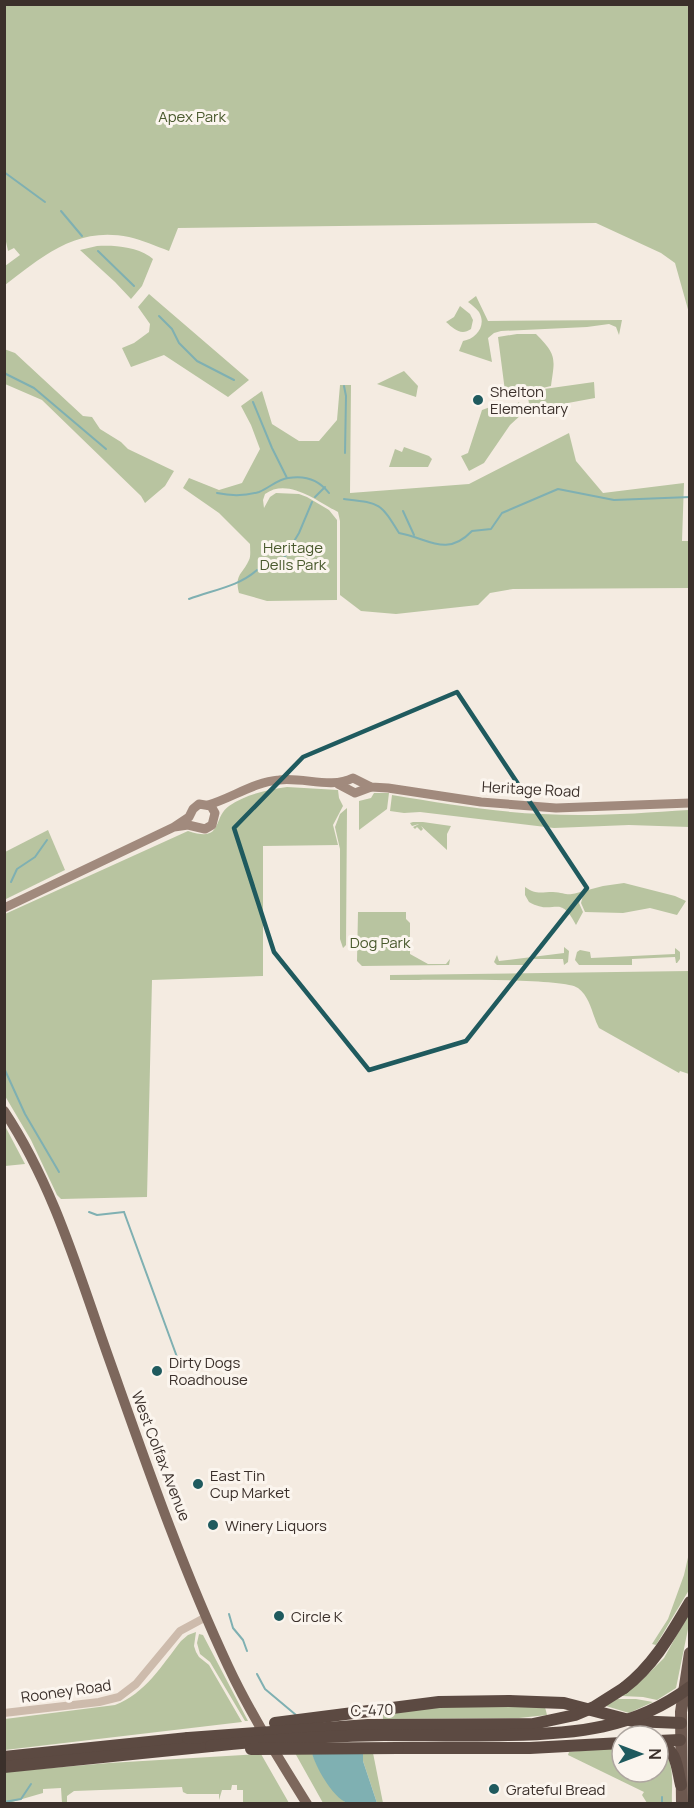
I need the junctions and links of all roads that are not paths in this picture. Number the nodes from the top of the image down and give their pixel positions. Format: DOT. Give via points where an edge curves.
graph roads {
  1 [pos="228,798"];
  2 [pos="690,803"];
  3 [pos="208,805"];
  4 [pos="215,813"];
  5 [pos="191,814"];
  6 [pos="174,826"];
  7 [pos="196,826"];
  8 [pos="4,908"];
  9 [pos="4,1111"];
  10 [pos="690,1602"];
  11 [pos="206,1617"];
  12 [pos="690,1653"];
  13 [pos="690,1687"];
  14 [pos="4,1713"];
  15 [pos="685,1723"];
  16 [pos="188,1736"];
  17 [pos="685,1740"];
  18 [pos="670,1742"];
  19 [pos="610,1744"];
  20 [pos="211,1748"];
  21 [pos="670,1750"];
  22 [pos="4,1757"];
  23 [pos="4,1767"];
  24 [pos="681,1785"];
  25 [pos="306,1803"];
  26 [pos="682,1803"];
  1 -- 2 [label="main road, Heritage Road" via="279,780 347,785 355,778 360,787 519,806"];
  1 -- 3 [label="main road"];
  1 -- 4 [label="main road"];
  3 -- 4 [label="main road"];
  3 -- 5 [label="main road" via="199,804"];
  4 -- 7 [label="main road" via="215,821 209,827"];
  5 -- 6 [label="main road"];
  5 -- 7 [label="main road"];
  6 -- 7 [label="main road"];
  6 -- 8 [label="main road"];
  9 -- 11 [label="main road, West Colfax Avenue" via="35,1163 55,1209"];
  10 -- 16 [label="highway, C-470, bridge" via="654,1659 637,1678 575,1715 533,1724 368,1725"];
  11 -- 14 [label="street, Rooney Road" via="180,1632 136,1684 119,1697"];
  11 -- 25 [label="main road, West Colfax Avenue" via="228,1667"];
  12 -- 15 [label="highway" via="683,1684"];
  13 -- 20 [label="highway, C-470, bridge" via="643,1714 600,1728 567,1733 345,1736"];
  15 -- 16 [label="highway, bridge" via="646,1723 564,1703 459,1701"];
  15 -- 17 [label="highway"];
  16 -- 22 [label="highway, C-470"];
  17 -- 18 [label="highway"];
  17 -- 24 [label="highway"];
  19 -- 20 [label="highway, bridge"];
  20 -- 23 [label="highway, C-470"];
  21 -- 24 [label="highway"];
  24 -- 26 [label="highway"];
}
